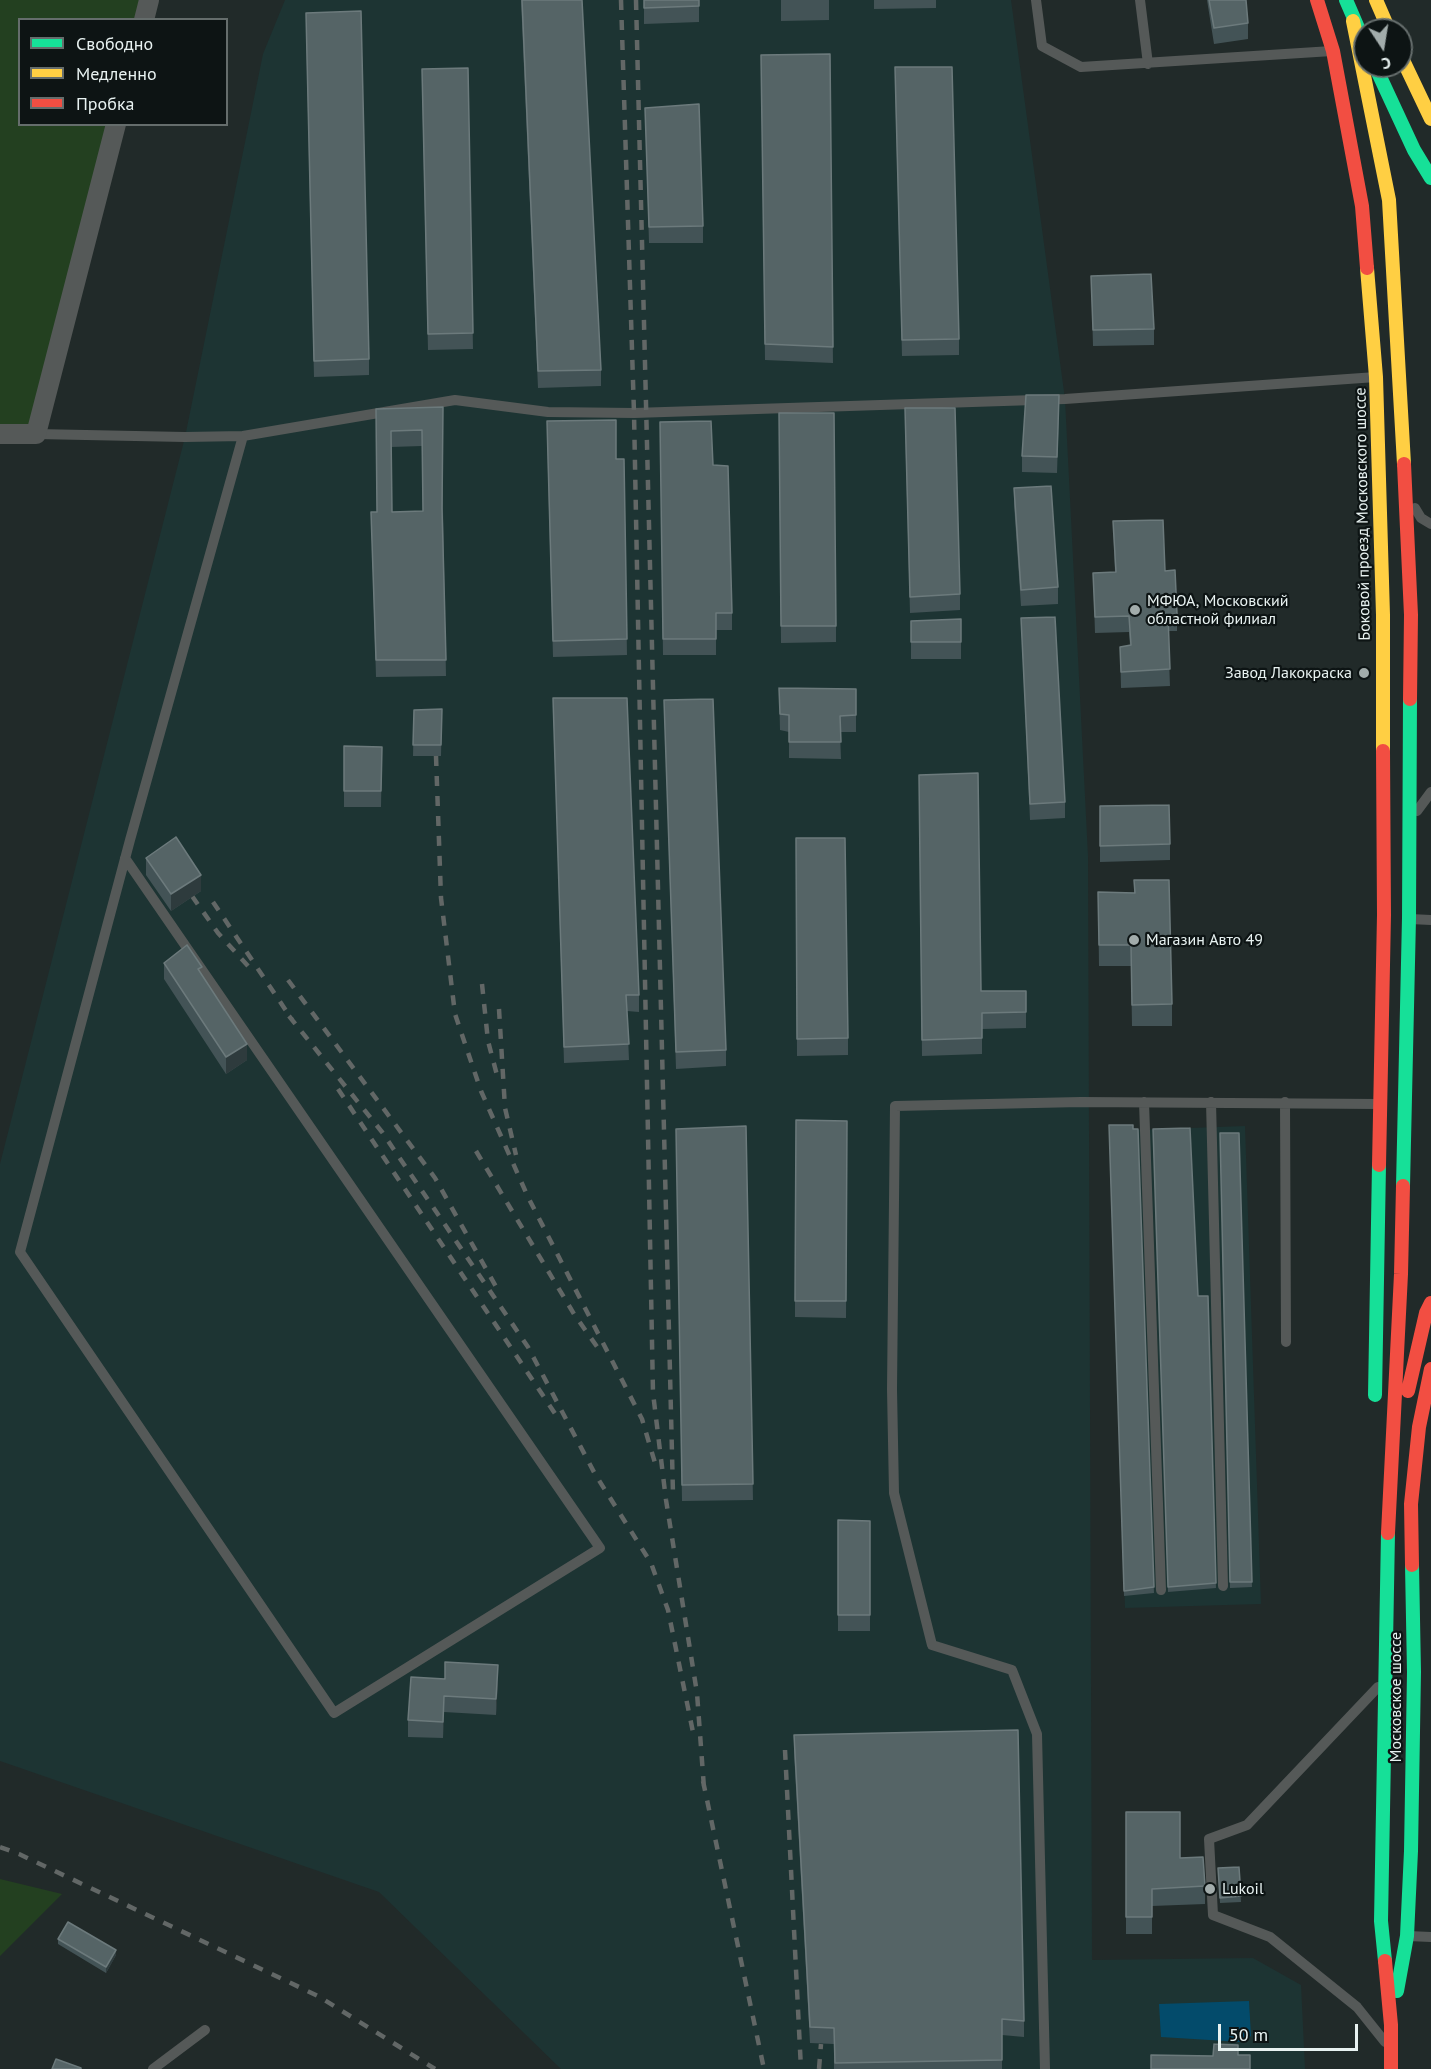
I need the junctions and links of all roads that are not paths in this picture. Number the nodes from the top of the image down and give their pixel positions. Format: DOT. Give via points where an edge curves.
graph roads {
  1 [pos="149,0"];
  2 [pos="1036,0"];
  3 [pos="1140,0"];
  4 [pos="1317,0"];
  5 [pos="1346,0"];
  6 [pos="1376,0"];
  7 [pos="1351,14"];
  8 [pos="144,18"];
  9 [pos="1353,18"];
  10 [pos="1384,18"];
  11 [pos="1333,51"];
  12 [pos="1148,64"];
  13 [pos="1381,78"];
  14 [pos="1411,78"];
  15 [pos="1431,119"];
  16 [pos="115,126"];
  17 [pos="1431,177"];
  18 [pos="1376,377"];
  19 [pos="0,434"];
  20 [pos="36,435"];
  21 [pos="243,436"];
  22 [pos="1406,494"];
  23 [pos="1431,524"];
  24 [pos="1431,792"];
  25 [pos="1410,821"];
  26 [pos="126,858"];
  27 [pos="1409,918"];
  28 [pos="1431,920"];
  29 [pos="1144,1102"];
  30 [pos="1211,1102"];
  31 [pos="1285,1102"];
  32 [pos="1382,1104"];
  33 [pos="1431,1304"];
  34 [pos="1286,1342"];
  35 [pos="1431,1369"];
  36 [pos="1375,1405"];
  37 [pos="1378,1426"];
  38 [pos="1390,1466"];
  39 [pos="1411,1504"];
  40 [pos="1426,1532"];
  41 [pos="1223,1586"];
  42 [pos="1161,1590"];
  43 [pos="1414,1672"];
  44 [pos="1384,1680"];
  45 [pos="1407,1936"];
  46 [pos="1431,1936"];
  47 [pos="1391,2025"];
  48 [pos="205,2030"];
  49 [pos="1391,2049"];
  50 [pos="153,2069"];
  51 [pos="1045,2069"];
  52 [pos="1391,2069"];
  1 -- 8 [label="street"];
  2 -- 12 [label="lane" via="1042,46 1081,67"];
  3 -- 12 [label="lane"];
  4 -- 11 [label="main road, Боковой проезд Московского шоссе"];
  5 -- 7 [label="main road"];
  6 -- 10 [label="main road"];
  7 -- 9 [label="main road"];
  7 -- 22 [label="main road" via="1389,200"];
  11 -- 12 [label="lane"];
  11 -- 18 [label="main road, Боковой проезд Московского шоссе" via="1362,206"];
  13 -- 17 [label="main road"];
  14 -- 15 [label="main road"];
  16 -- 20 [label="street"];
  18 -- 21 [label="lane" via="1065,399 634,413 548,412 455,400"];
  18 -- 32 [label="main road, Боковой проезд Московского шоссе" via="1383,615"];
  19 -- 20 [label="street"];
  20 -- 21 [label="lane"];
  21 -- 26 [label="lane"];
  22 -- 23 [label="lane" via="1421,518"];
  22 -- 25 [label="main road" via="1411,615"];
  24 -- 25 [label="lane"];
  25 -- 27 [label="main road"];
  26 -- 26 [label="lane" via="20,1252 334,1713 600,1548"];
  27 -- 28 [label="lane"];
  27 -- 38 [label="main road" via="1401,1274"];
  29 -- 30 [label="lane"];
  29 -- 42 [label="lane"];
  29 -- 51 [label="lane" via="896,1106 894,1493 932,1645 1012,1670 1036,1734"];
  30 -- 31 [label="lane"];
  30 -- 41 [label="lane"];
  31 -- 32 [label="lane"];
  31 -- 34 [label="lane"];
  32 -- 36 [label="main road, Боковой проезд Московского шоссе"];
  33 -- 38 [label="main road"];
  35 -- 39 [label="main road, Московское шоссе" via="1419,1427"];
  37 -- 38 [label="main road"];
  38 -- 39 [label="main road"];
  38 -- 44 [label="main road, Московское шоссе"];
  39 -- 43 [label="main road, Московское шоссе"];
  40 -- 43 [label="main road"];
  43 -- 45 [label="main road, Московское шоссе"];
  44 -- 47 [label="main road, Московское шоссе" via="1381,1922"];
  44 -- 49 [label="lane" via="1247,1825 1209,1839 1213,1915 1270,1938 1357,2007"];
  45 -- 46 [label="lane"];
  45 -- 47 [label="main road, Московское шоссе"];
  47 -- 49 [label="main road, Московское шоссе"];
  48 -- 50 [label="lane"];
  49 -- 52 [label="main road, Московское шоссе"];
}
